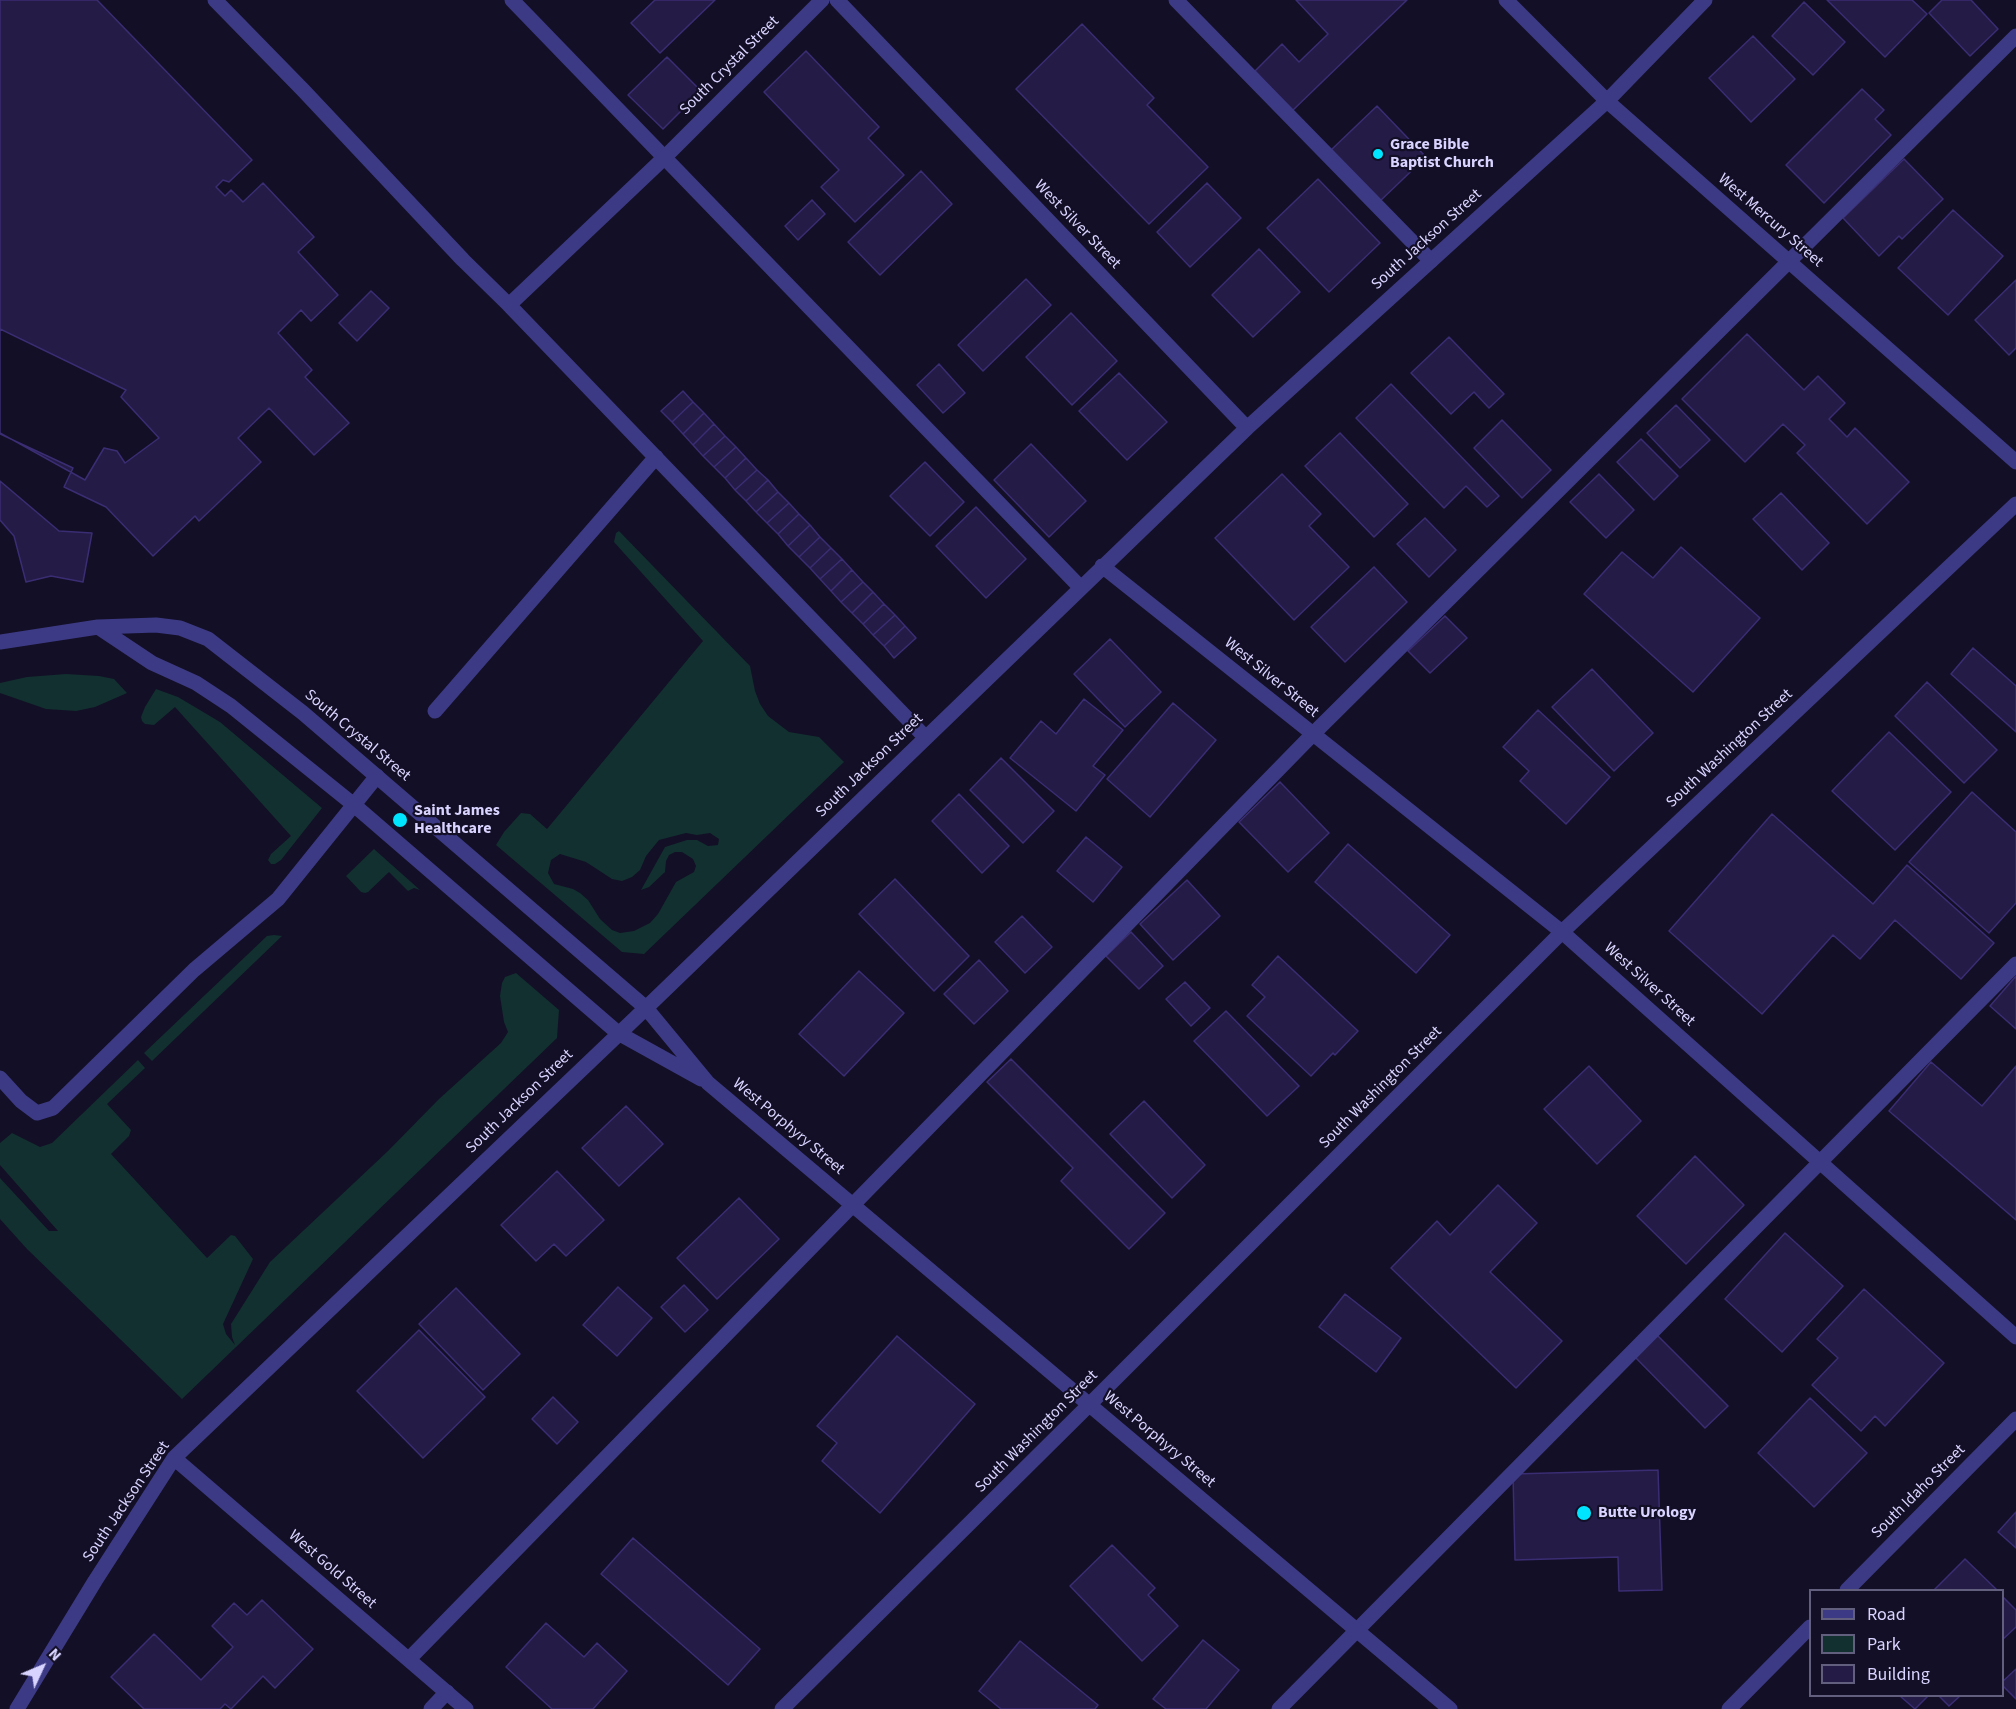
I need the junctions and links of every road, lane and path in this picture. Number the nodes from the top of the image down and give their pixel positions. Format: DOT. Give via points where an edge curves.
graph roads {
  1 [pos="215,0"];
  2 [pos="512,0"];
  3 [pos="822,0"];
  4 [pos="837,0"];
  5 [pos="1176,0"];
  6 [pos="1506,0"];
  7 [pos="1705,0"];
  8 [pos="2016,36"];
  9 [pos="1607,101"];
  10 [pos="664,158"];
  11 [pos="1431,261"];
  12 [pos="1789,262"];
  13 [pos="508,304"];
  14 [pos="1247,428"];
  15 [pos="656,457"];
  16 [pos="2016,462"];
  17 [pos="2016,504"];
  18 [pos="1102,566"];
  19 [pos="1080,587"];
  20 [pos="98,627"];
  21 [pos="0,642"];
  22 [pos="435,711"];
  23 [pos="1313,734"];
  24 [pos="925,737"];
  25 [pos="377,776"];
  26 [pos="354,805"];
  27 [pos="1562,932"];
  28 [pos="2016,964"];
  29 [pos="646,1008"];
  30 [pos="618,1033"];
  31 [pos="0,1078"];
  32 [pos="708,1083"];
  33 [pos="1820,1162"];
  34 [pos="853,1205"];
  35 [pos="2016,1337"];
  36 [pos="1089,1406"];
  37 [pos="2016,1419"];
  38 [pos="174,1458"];
  39 [pos="1848,1589"];
  40 [pos="1809,1628"];
  41 [pos="1357,1630"];
  42 [pos="409,1659"];
  43 [pos="447,1692"];
  44 [pos="17,1709"];
  45 [pos="431,1709"];
  46 [pos="466,1709"];
  47 [pos="782,1709"];
  48 [pos="1279,1709"];
  49 [pos="1450,1709"];
  50 [pos="1730,1709"];
  1 -- 13 [label="street"];
  2 -- 10 [label="street"];
  3 -- 10 [label="street, South Crystal Street"];
  4 -- 14 [label="street, West Silver Street"];
  5 -- 11 [label="street"];
  6 -- 9 [label="street, West Mercury Street"];
  7 -- 9 [label="street, South Jackson Street"];
  8 -- 12 [label="street"];
  9 -- 11 [label="street, South Jackson Street"];
  9 -- 12 [label="street, West Mercury Street"];
  10 -- 13 [label="street, South Crystal Street"];
  10 -- 19 [label="street"];
  11 -- 14 [label="street, South Jackson Street"];
  12 -- 16 [label="street, West Mercury Street"];
  12 -- 23 [label="street"];
  13 -- 15 [label="street"];
  14 -- 18 [label="street"];
  15 -- 22 [label="street"];
  15 -- 24 [label="street"];
  17 -- 27 [label="street, South Washington Street"];
  18 -- 19 [label="street, South Jackson Street"];
  18 -- 23 [label="street, West Silver Street"];
  19 -- 24 [label="street, South Jackson Street"];
  20 -- 21 [label="street, South Crystal Street"];
  20 -- 25 [label="street, South Crystal Street" via="164,626 208,639"];
  20 -- 26 [label="street" via="152,663 196,683 231,706"];
  23 -- 27 [label="street, West Silver Street"];
  23 -- 34 [label="street"];
  24 -- 29 [label="street, South Jackson Street"];
  25 -- 26 [label="street"];
  25 -- 29 [label="street, South Crystal Street"];
  26 -- 30 [label="street"];
  26 -- 31 [label="street" via="278,899 194,970 53,1108 37,1113"];
  27 -- 33 [label="street, West Silver Street"];
  27 -- 36 [label="street, South Washington Street"];
  28 -- 33 [label="street"];
  29 -- 30 [label="street, South Jackson Street"];
  29 -- 32 [label="street, West Porphyry Street"];
  30 -- 32 [label="street, West Porphyry Street"];
  30 -- 38 [label="street, South Jackson Street"];
  32 -- 34 [label="street, West Porphyry Street"];
  33 -- 35 [label="street, West Silver Street"];
  33 -- 41 [label="street"];
  34 -- 36 [label="street, West Porphyry Street"];
  34 -- 42 [label="street"];
  36 -- 41 [label="street, West Porphyry Street"];
  36 -- 47 [label="street, South Washington Street"];
  37 -- 39 [label="street, South Idaho Street"];
  38 -- 42 [label="street, West Gold Street"];
  38 -- 44 [label="street, South Jackson Street"];
  40 -- 50 [label="street"];
  41 -- 48 [label="street"];
  41 -- 49 [label="street, West Porphyry Street"];
  42 -- 43 [label="street, West Gold Street"];
  43 -- 45 [label="street"];
  43 -- 46 [label="street, West Gold Street"];
}
